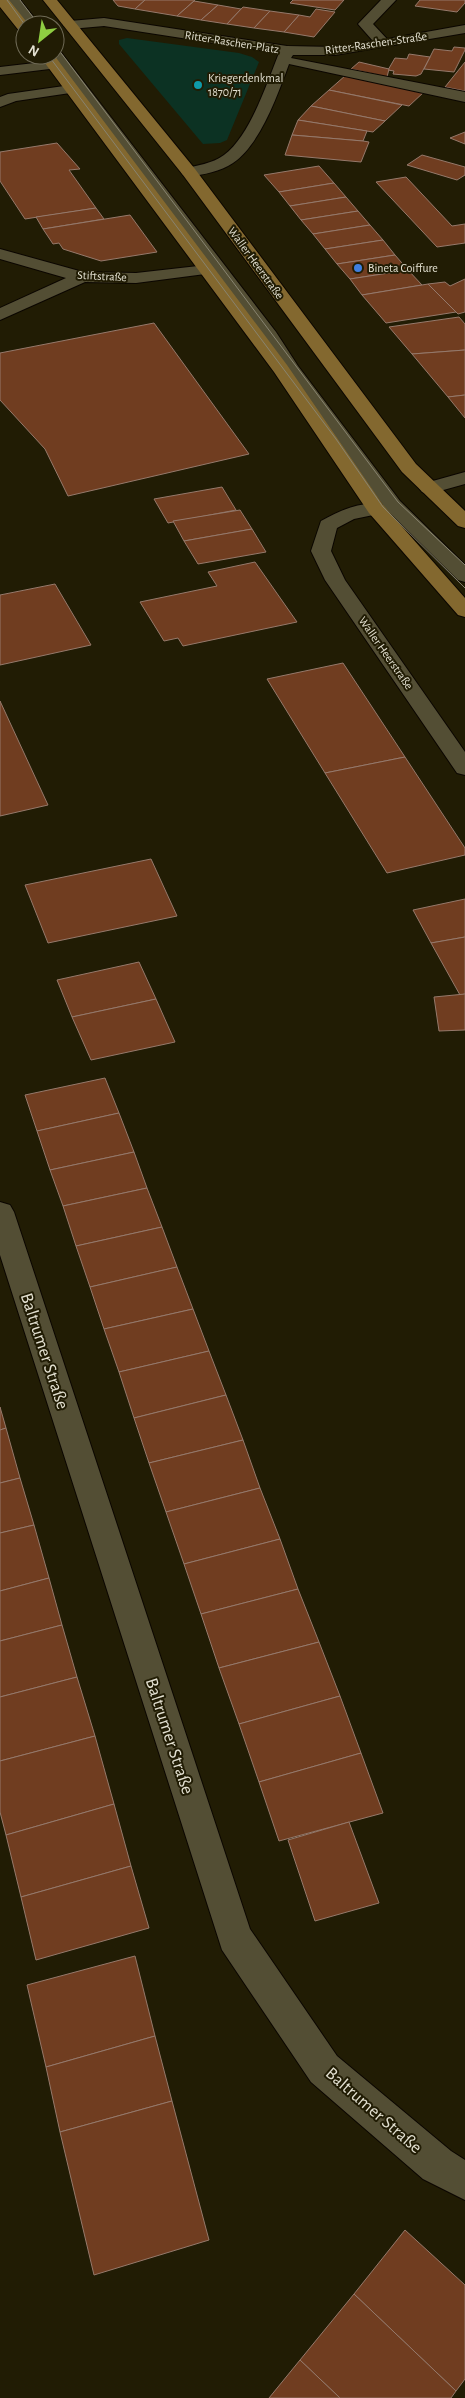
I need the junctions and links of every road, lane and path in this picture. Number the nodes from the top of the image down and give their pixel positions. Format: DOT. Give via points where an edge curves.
graph roads {
  1 [pos="50,0"];
  2 [pos="389,0"];
  3 [pos="6,3"];
  4 [pos="15,15"];
  5 [pos="20,15"];
  6 [pos="70,25"];
  7 [pos="465,29"];
  8 [pos="384,44"];
  9 [pos="285,55"];
  10 [pos="24,65"];
  11 [pos="56,65"];
  12 [pos="57,65"];
  13 [pos="0,71"];
  14 [pos="72,89"];
  15 [pos="465,98"];
  16 [pos="0,102"];
  17 [pos="189,172"];
  18 [pos="0,254"];
  19 [pos="206,270"];
  20 [pos="82,277"];
  21 [pos="0,315"];
  22 [pos="465,478"];
  23 [pos="429,488"];
  24 [pos="371,501"];
  25 [pos="408,520"];
  26 [pos="465,522"];
  27 [pos="465,576"];
  28 [pos="465,611"];
  29 [pos="465,768"];
  30 [pos="0,1212"];
  31 [pos="465,2181"];
  1 -- 6 [label="main road, Waller Heerstraße"];
  2 -- 8 [label="street" via="365,24"];
  3 -- 4 [label="main road"];
  3 -- 5 [label="street"];
  6 -- 9 [label="street, Ritter-Raschen-Platz" via="104,22"];
  6 -- 17 [label="main road, Waller Heerstraße"];
  7 -- 8 [label="street, Ritter-Raschen-Straße"];
  8 -- 9 [label="street, Ritter-Raschen-Straße"];
  9 -- 15 [label="street"];
  9 -- 17 [label="street, Ritter-Raschen-Platz" via="240,150 212,167"];
  10 -- 13 [label="street"];
  11 -- 14 [label="main road"];
  12 -- 25 [label="street" via="270,336 290,368 393,505"];
  14 -- 16 [label="street" via="13,97"];
  14 -- 19 [label="main road"];
  17 -- 23 [label="main road, Waller Heerstraße" via="319,350 409,468"];
  18 -- 20 [label="street, Stiftstraße"];
  19 -- 20 [label="street, Stiftstraße" via="136,278"];
  19 -- 24 [label="main road" via="281,369"];
  20 -- 21 [label="street"];
  22 -- 23 [label="street"];
  23 -- 26 [label="main road, Waller Heerstraße"];
  24 -- 25 [label="street"];
  24 -- 28 [label="main road"];
  24 -- 29 [label="street, Waller Heerstraße" via="328,525 321,551 335,580"];
  25 -- 27 [label="street"];
  30 -- 31 [label="street, Baltrumer Straße" via="235,1938 324,2069 437,2165"];
}
